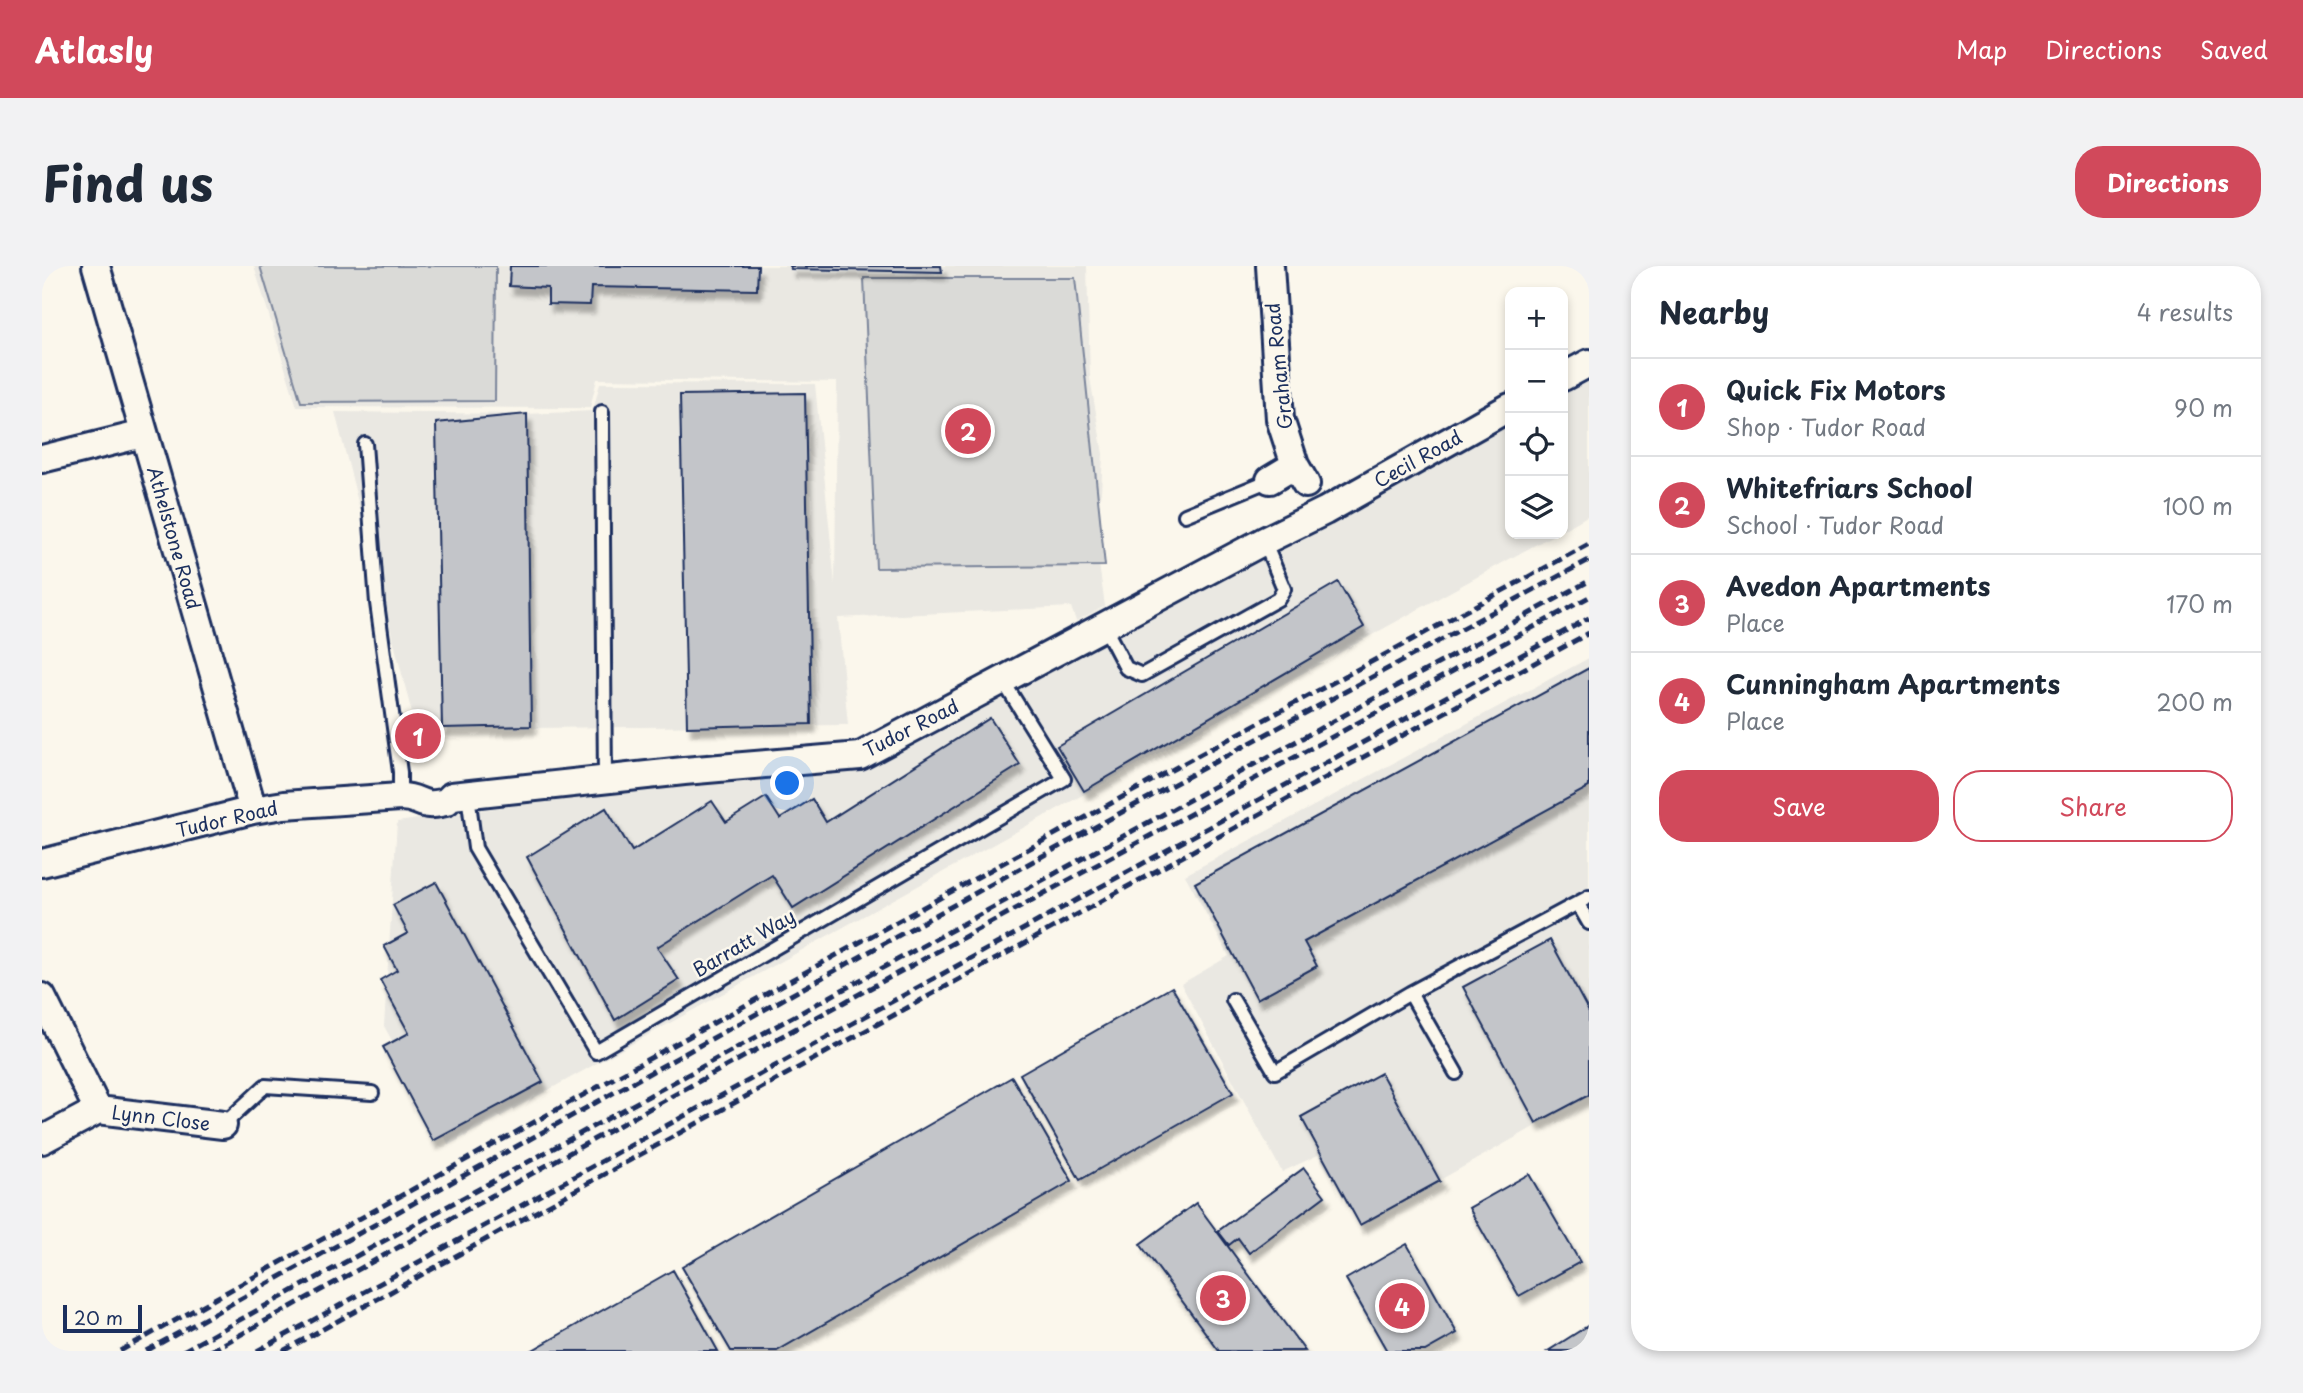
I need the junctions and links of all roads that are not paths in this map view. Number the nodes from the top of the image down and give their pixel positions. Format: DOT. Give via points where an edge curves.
graph roads {
  1 [pos="1270,266"];
  2 [pos="101,267"];
  3 [pos="1589,363"];
  4 [pos="1568,374"];
  5 [pos="1505,410"];
  6 [pos="602,412"];
  7 [pos="143,434"];
  8 [pos="365,444"];
  9 [pos="42,459"];
  10 [pos="1269,480"];
  11 [pos="1325,511"];
  12 [pos="1185,515"];
  13 [pos="1264,541"];
  14 [pos="1104,626"];
  15 [pos="1003,681"];
  16 [pos="605,779"];
  17 [pos="460,795"];
  18 [pos="407,797"];
  19 [pos="253,810"];
  20 [pos="42,863"];
  21 [pos="1583,901"];
  22 [pos="1589,923"];
  23 [pos="1410,993"];
  24 [pos="42,997"];
  25 [pos="1233,1000"];
  26 [pos="1456,1073"];
  27 [pos="372,1093"];
  28 [pos="99,1110"];
  29 [pos="223,1125"];
  30 [pos="42,1140"];
  1 -- 10 [label="street, Graham Road" via="1280,419 1301,475"];
  2 -- 7 [label="street, Athelstone Road"];
  3 -- 4 [label="street"];
  5 -- 11 [label="street, Cecil Road"];
  6 -- 16 [label="lane"];
  7 -- 9 [label="street"];
  7 -- 19 [label="street, Athelstone Road"];
  8 -- 18 [label="lane" via="377,603"];
  10 -- 12 [label="lane"];
  11 -- 13 [label="street, Tudor Road"];
  13 -- 14 [label="street, Tudor Road"];
  13 -- 14 [label="lane" via="1284,589 1278,599 1142,675 1126,668"];
  14 -- 15 [label="street, Tudor Road"];
  15 -- 16 [label="street, Tudor Road" via="860,756"];
  15 -- 17 [label="lane, Barratt Way" via="1064,779 596,1052 475,848"];
  16 -- 17 [label="street, Tudor Road"];
  17 -- 18 [label="street, Tudor Road" via="435,804"];
  18 -- 19 [label="street, Tudor Road"];
  19 -- 20 [label="street, Tudor Road"];
  21 -- 22 [label="lane"];
  21 -- 23 [label="lane"];
  23 -- 25 [label="lane" via="1275,1072"];
  23 -- 26 [label="lane"];
  24 -- 28 [label="street"];
  27 -- 29 [label="lane" via="265,1086"];
  28 -- 29 [label="street, Lynn Close"];
  28 -- 30 [label="street"];
}
